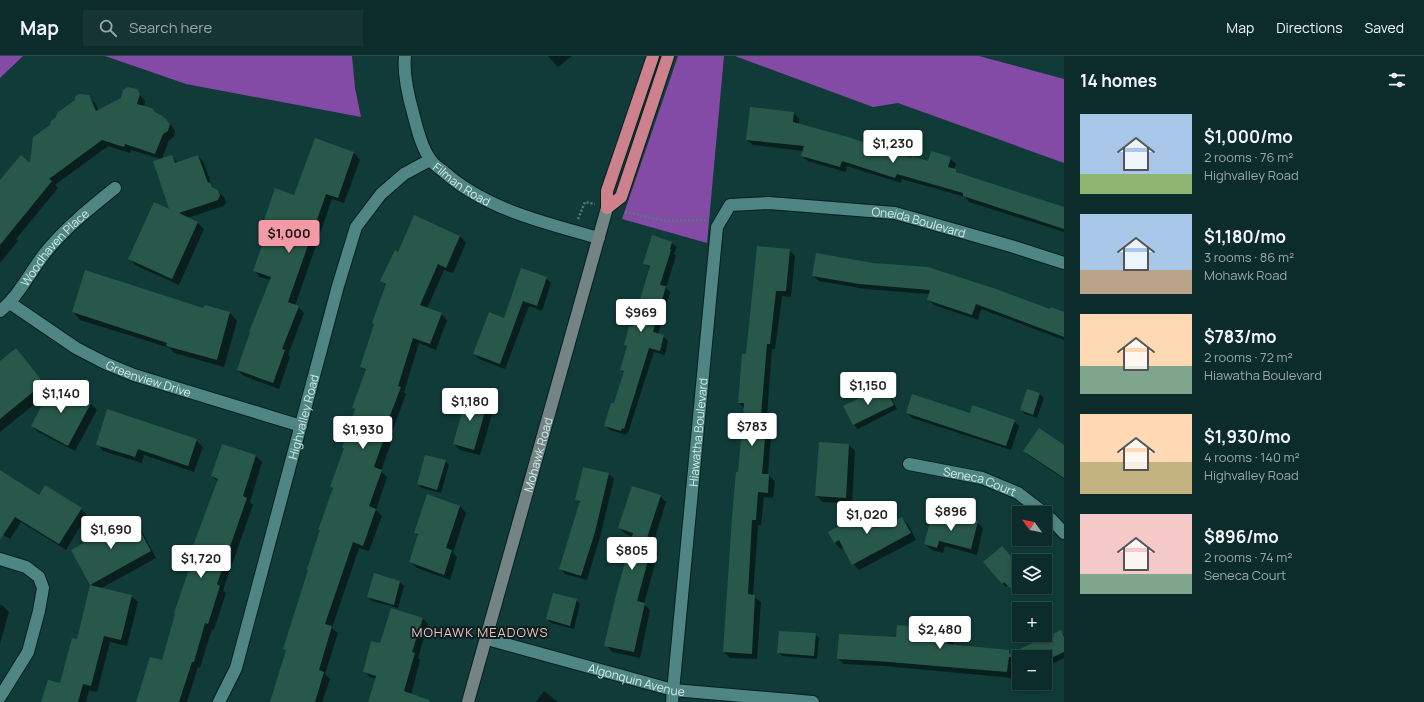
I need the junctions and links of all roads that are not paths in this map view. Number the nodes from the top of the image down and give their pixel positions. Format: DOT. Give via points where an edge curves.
graph roads {
  1 [pos="405,56"];
  2 [pos="652,56"];
  3 [pos="668,56"];
  4 [pos="430,160"];
  5 [pos="115,188"];
  6 [pos="769,203"];
  7 [pos="607,208"];
  8 [pos="599,238"];
  9 [pos="1064,263"];
  10 [pos="10,303"];
  11 [pos="0,311"];
  12 [pos="301,426"];
  13 [pos="909,464"];
  14 [pos="1034,506"];
  15 [pos="1052,520"];
  16 [pos="1064,533"];
  17 [pos="0,559"];
  18 [pos="487,639"];
  19 [pos="673,690"];
  20 [pos="0,697"];
  21 [pos="219,702"];
  22 [pos="468,702"];
  23 [pos="672,702"];
  24 [pos="813,702"];
  1 -- 4 [label="street, Filman Road" via="404,66 410,105 418,134"];
  2 -- 7 [label="highway" via="607,191"];
  3 -- 7 [label="highway" via="621,197"];
  4 -- 8 [label="street, Filman Road" via="456,183 490,202 538,220"];
  4 -- 12 [label="street, Highvalley Road" via="404,174 381,194 356,227"];
  5 -- 10 [label="street, Woodhaven Place" via="82,214 46,253"];
  6 -- 9 [label="street, Oneida Boulevard" via="895,213"];
  6 -- 19 [label="street, Hiawatha Boulevard" via="730,205 717,227"];
  7 -- 8 [label="main road, Mohawk Road"];
  8 -- 18 [label="main road, Mohawk Road"];
  10 -- 11 [label="street, Woodhaven Place"];
  10 -- 12 [label="street, Greenview Drive" via="76,348 105,363 134,375"];
  12 -- 21 [label="street, Highvalley Road" via="236,668"];
  13 -- 14 [label="street, Seneca Court" via="982,478 1018,493"];
  15 -- 16 [label="street, Seneca Court"];
  17 -- 20 [label="street" via="26,567 39,577 43,588 28,652"];
  18 -- 19 [label="street, Algonquin Avenue"];
  18 -- 22 [label="main road, Mohawk Road"];
  19 -- 23 [label="street, Hiawatha Boulevard"];
  19 -- 24 [label="street, Algonquin Avenue"];
}
